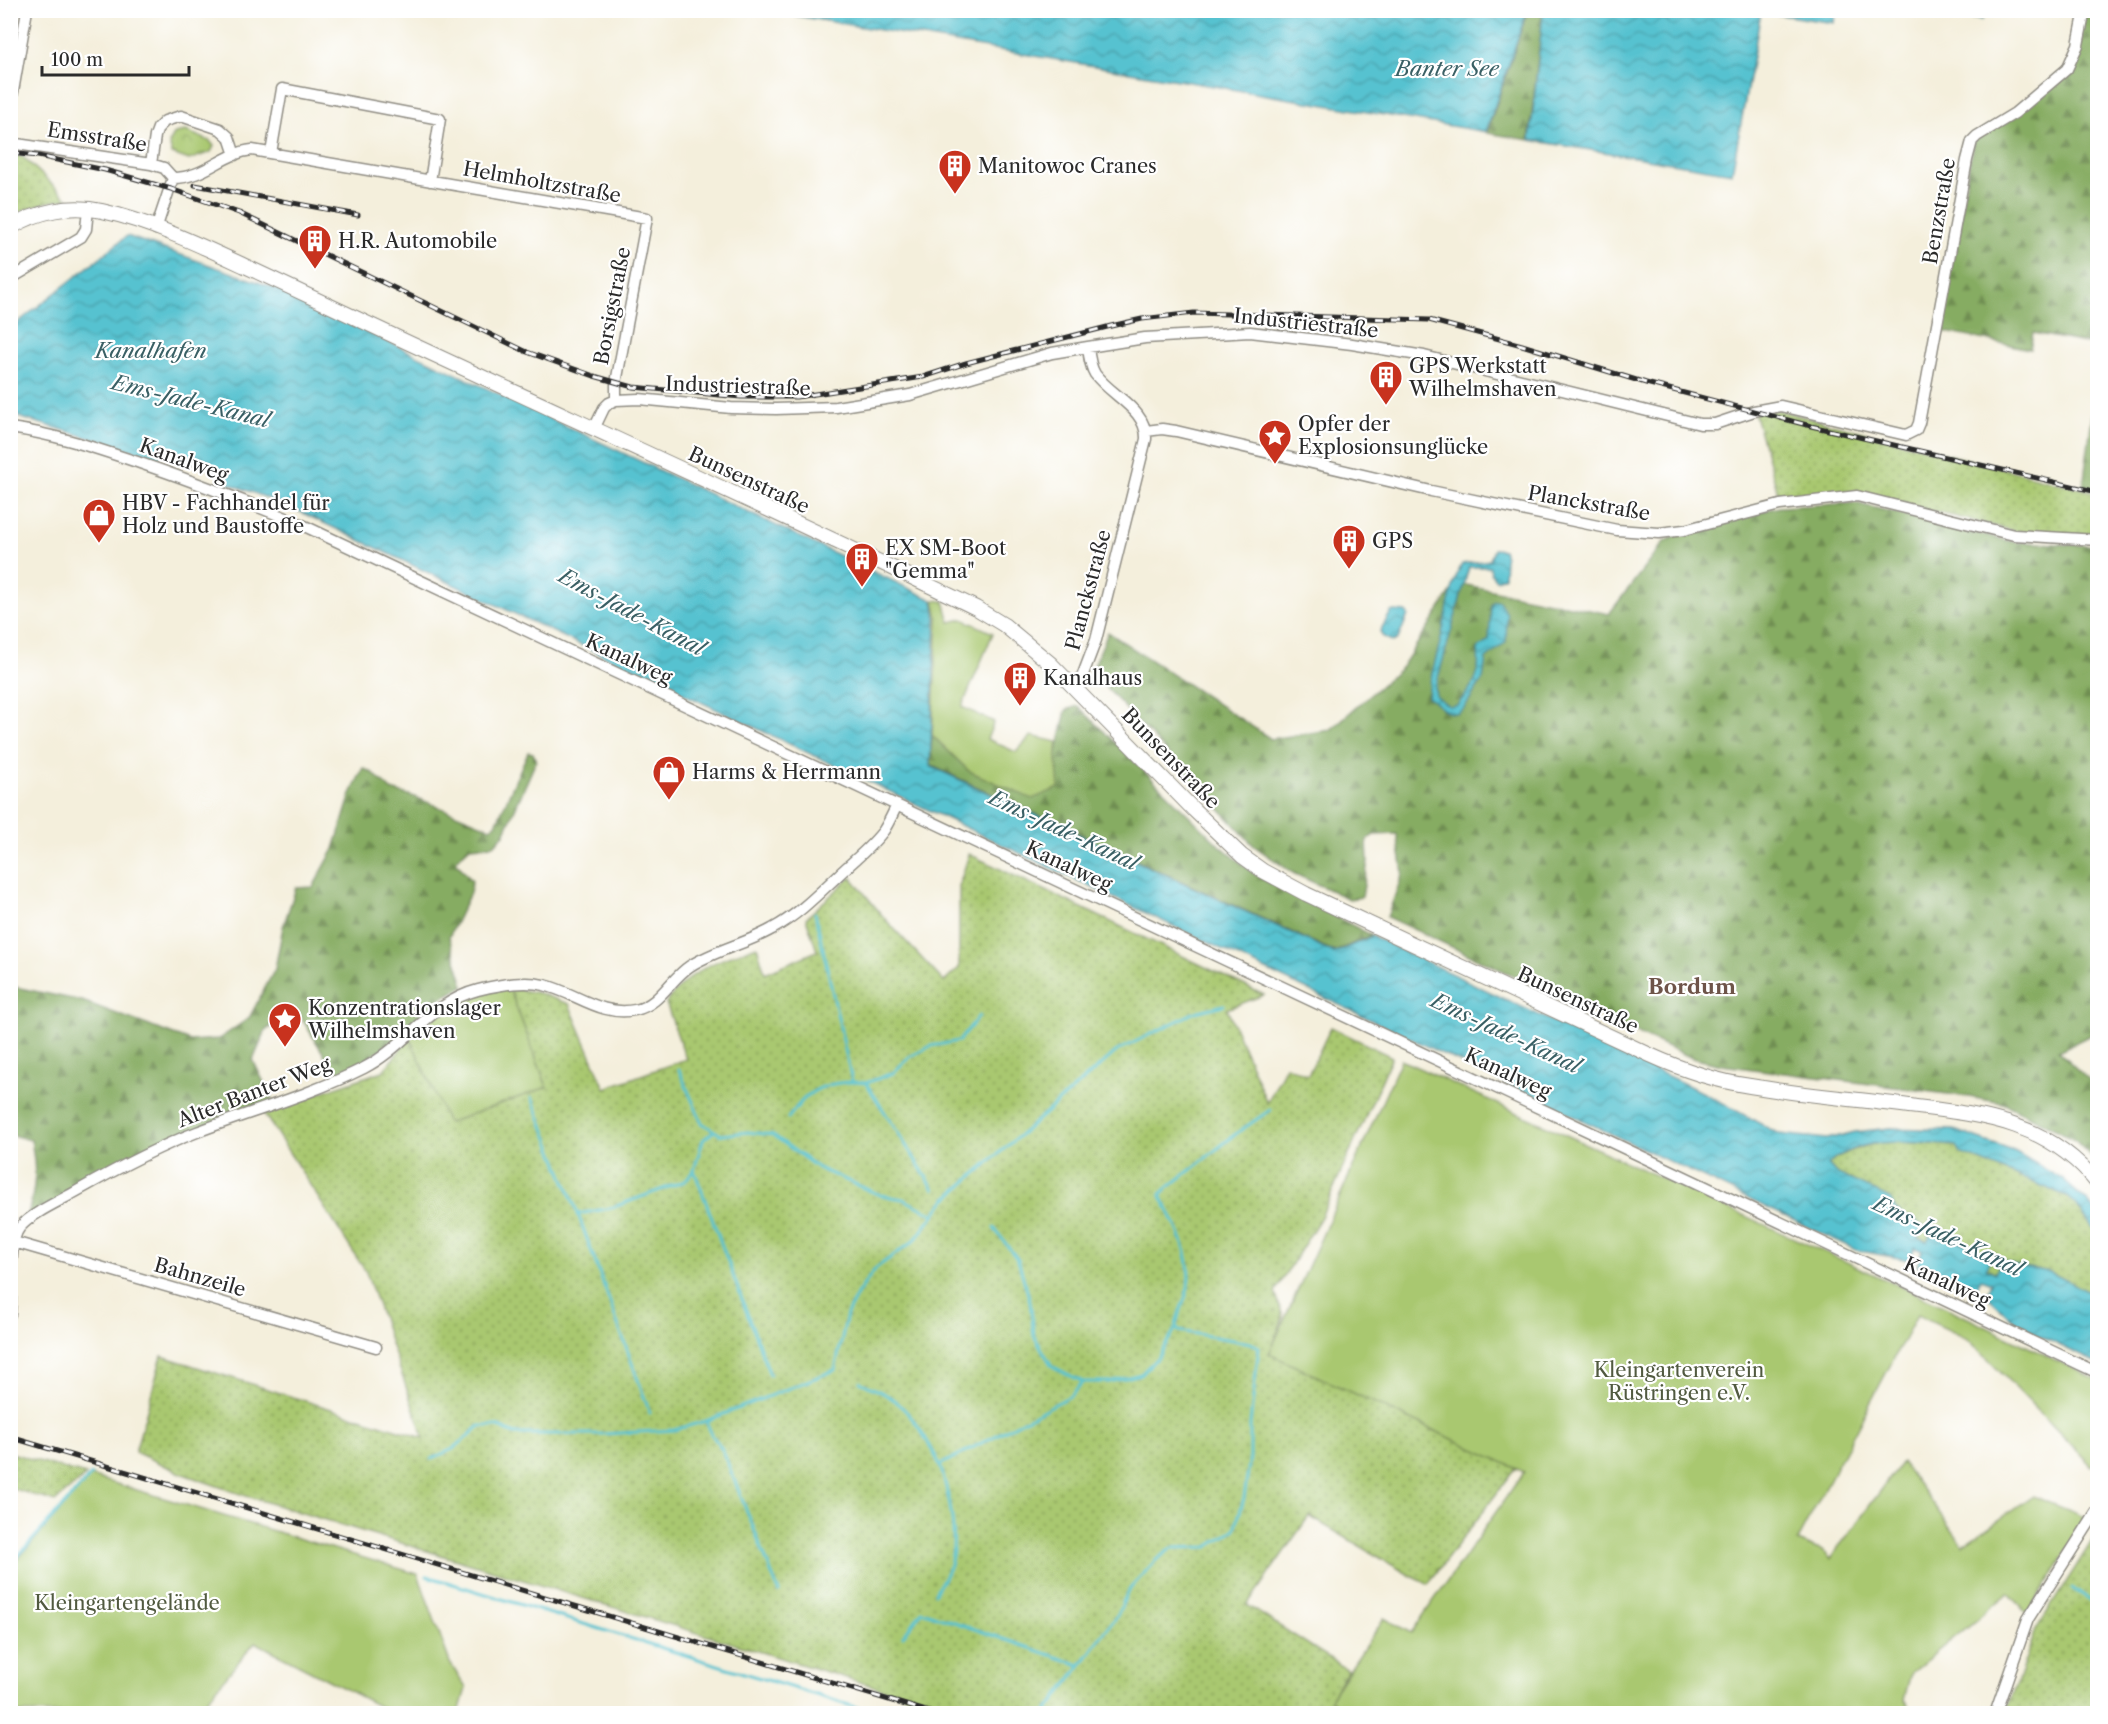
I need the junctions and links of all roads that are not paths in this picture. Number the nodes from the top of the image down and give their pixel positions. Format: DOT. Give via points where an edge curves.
graph roads {
  1 [pos="27,10"];
  2 [pos="2085,10"];
  3 [pos="10,109"];
  4 [pos="10,142"];
  5 [pos="271,153"];
  6 [pos="235,155"];
  7 [pos="151,164"];
  8 [pos="173,178"];
  9 [pos="430,181"];
  10 [pos="88,209"];
  11 [pos="647,218"];
  12 [pos="10,228"];
  13 [pos="156,229"];
  14 [pos="10,279"];
  15 [pos="1088,346"];
  16 [pos="616,400"];
  17 [pos="10,428"];
  18 [pos="594,429"];
  19 [pos="1916,430"];
  20 [pos="1146,431"];
  21 [pos="2097,540"];
  22 [pos="1074,686"];
  23 [pos="897,805"];
  24 [pos="2096,1181"];
  25 [pos="14,1242"];
  26 [pos="10,1314"];
  27 [pos="376,1347"];
  28 [pos="2097,1373"];
  29 [pos="2097,1509"];
  30 [pos="1995,1713"];
  1 -- 3 [label="street"];
  2 -- 19 [label="street, Benzstraße" via="2078,45 2067,69 2015,113 1972,141"];
  4 -- 7 [label="street, Emsstraße"];
  5 -- 6 [label="street, Helmholtzstraße" via="252,150"];
  5 -- 9 [label="street, Helmholtzstraße"];
  5 -- 9 [label="street" via="282,89 440,119"];
  6 -- 7 [label="street" via="229,137 220,129 181,116 158,128"];
  6 -- 8 [label="street" via="199,174"];
  7 -- 8 [label="street, Emsstraße" via="164,168"];
  8 -- 13 [label="street"];
  9 -- 11 [label="street, Helmholtzstraße"];
  10 -- 12 [label="street, Bunsenstraße" via="48,212"];
  10 -- 13 [label="street, Bunsenstraße"];
  10 -- 14 [label="street" via="81,237"];
  11 -- 16 [label="street, Borsigstraße" via="616,382"];
  13 -- 18 [label="street, Bunsenstraße"];
  15 -- 16 [label="street, Industriestraße" via="910,395 836,407 731,408"];
  15 -- 19 [label="street, Industriestraße" via="1156,337 1250,332 1424,356 1700,424 1715,424 1781,406 1906,435"];
  15 -- 20 [label="street" via="1094,371 1137,414"];
  16 -- 18 [label="street" via="604,408"];
  17 -- 23 [label="street, Kanalweg" via="109,453 210,487 296,522"];
  18 -- 22 [label="street, Bunsenstraße" via="991,616 1029,644"];
  20 -- 21 [label="street, Planckstraße" via="1176,431 1431,491 1639,533 1684,530 1780,505 1857,496 2014,535"];
  20 -- 22 [label="street, Planckstraße" via="1096,640 1082,677"];
  22 -- 24 [label="street, Bunsenstraße" via="1226,841 1263,872 1306,894 1685,1071 1750,1087 1986,1116 2044,1139"];
  23 -- 25 [label="street, Alter Banter Weg" via="879,836 804,907 774,929 692,964 661,996 645,1006 623,1011 600,1008 554,988 530,983 476,991 445,1005 366,1068 144,1154 29,1219 18,1229"];
  23 -- 28 [label="street, Kanalweg"];
  25 -- 26 [label="street"];
  25 -- 27 [label="street, Bahnzeile"];
  29 -- 30 [label="street" via="2028,1619"];
}
